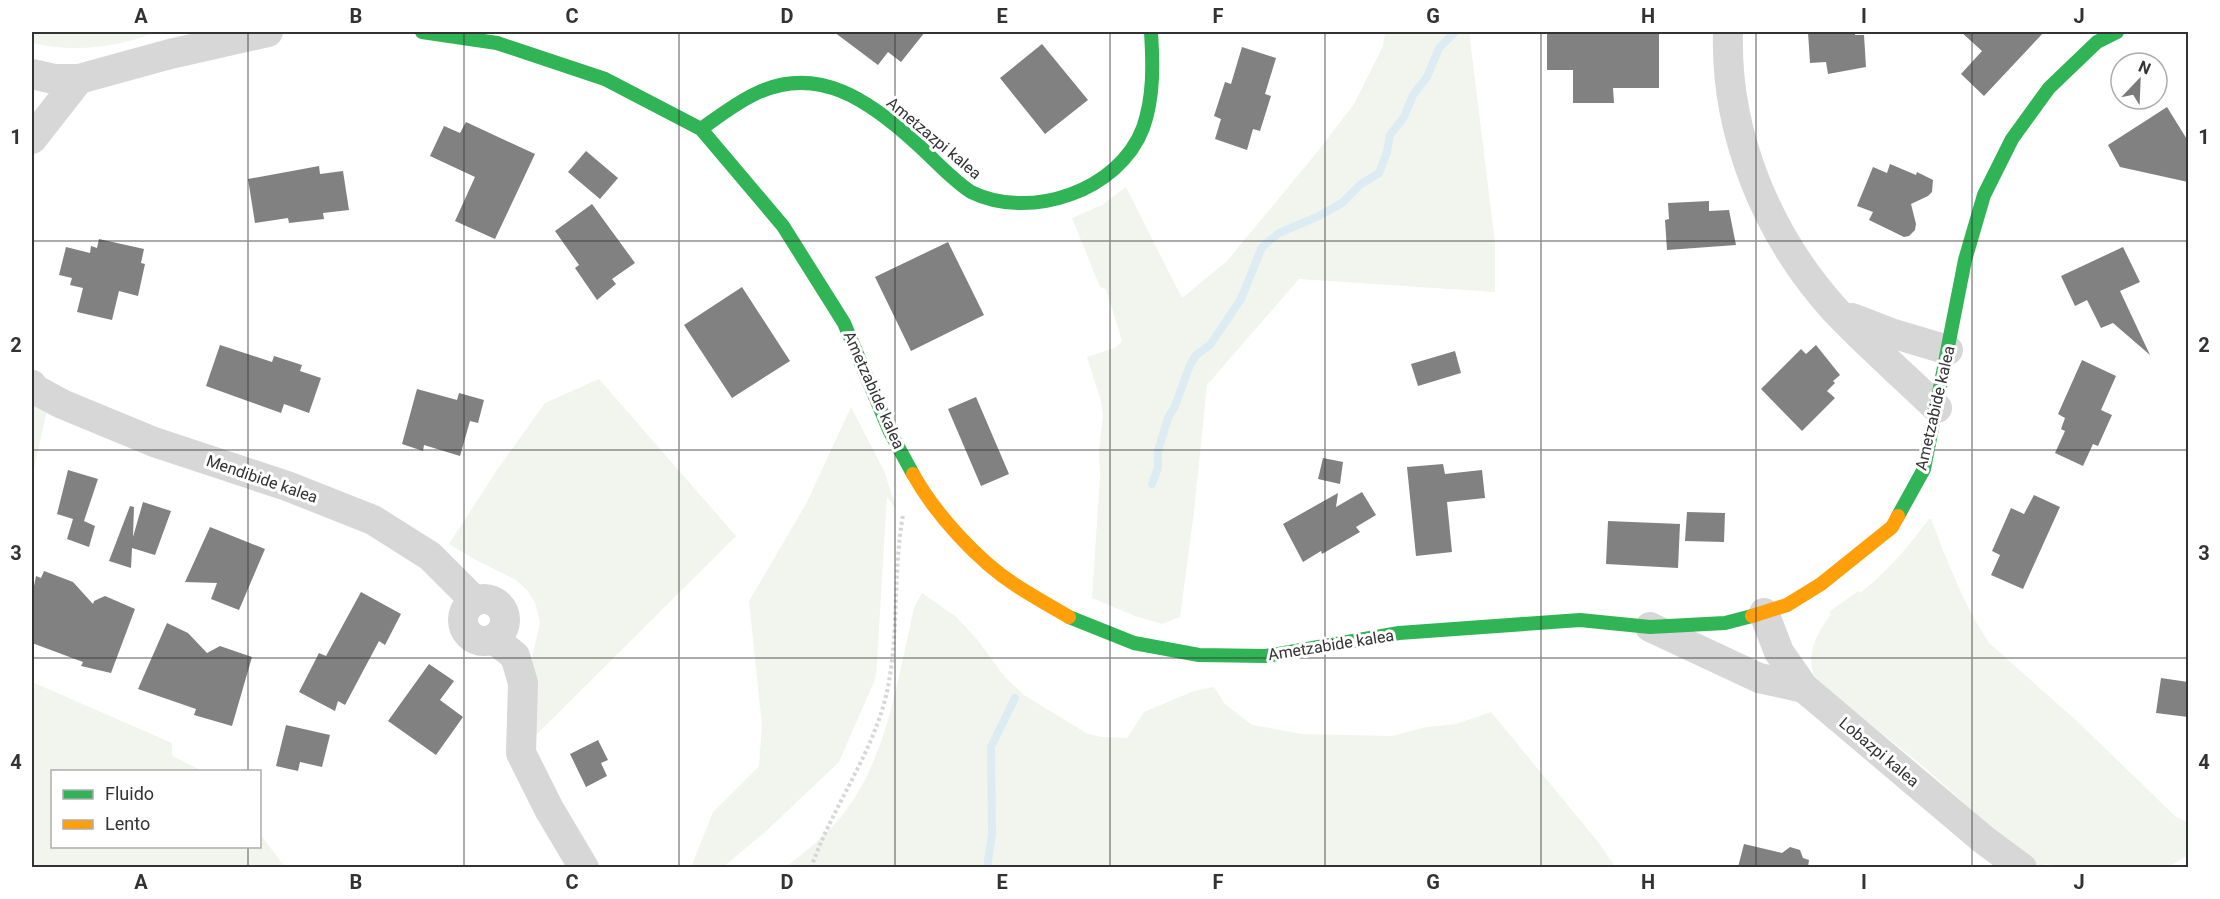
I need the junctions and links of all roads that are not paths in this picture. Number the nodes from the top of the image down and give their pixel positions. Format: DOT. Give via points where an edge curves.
graph roads {
  1 [pos="268,32"];
  2 [pos="422,32"];
  3 [pos="1151,32"];
  4 [pos="1728,32"];
  5 [pos="2117,32"];
  6 [pos="32,74"];
  7 [pos="79,79"];
  8 [pos="701,129"];
  9 [pos="32,139"];
  10 [pos="1835,310"];
  11 [pos="1948,350"];
  12 [pos="32,385"];
  13 [pos="1937,408"];
  14 [pos="1764,613"];
  15 [pos="1650,627"];
  16 [pos="1804,688"];
  17 [pos="584,867"];
  18 [pos="2022,867"];
  1 -- 7 [label="street"];
  2 -- 8 [label="street, Ametzabide kalea" via="497,43 605,79"];
  3 -- 8 [label="street, Ametzazpi kalea" via="1152,99 1138,140 1108,174 1054,199 1019,203 973,193 891,122 842,90 823,85 804,82 766,87"];
  4 -- 10 [label="street" via="1727,57 1737,127 1759,192 1791,254"];
  5 -- 11 [label="street, Ametzabide kalea" via="2097,42 2049,88 2012,139 1984,195 1965,260"];
  6 -- 7 [label="street"];
  7 -- 9 [label="street"];
  8 -- 15 [label="street, Ametzabide kalea" via="783,226 844,323 890,432 922,491 964,542 1015,585 1072,619 1134,643 1199,656 1266,656 1399,633 1580,620"];
  10 -- 11 [label="street"];
  10 -- 13 [label="street"];
  11 -- 13 [label="street, Ametzabide kalea"];
  12 -- 17 [label="street, Mendibide kalea" via="62,404 154,442 287,486 373,520 430,556 475,601 496,602 504,614 504,628 494,639 515,656 523,683 522,753 549,809"];
  13 -- 14 [label="street, Ametzabide kalea" via="1924,469 1892,527 1821,584 1787,605"];
  14 -- 15 [label="street, Ametzabide kalea" via="1725,623"];
  14 -- 16 [label="street, Lobazpi kalea" via="1779,652"];
  15 -- 16 [label="street" via="1759,678"];
  16 -- 18 [label="street, Lobazpi kalea" via="1984,840"];
}
